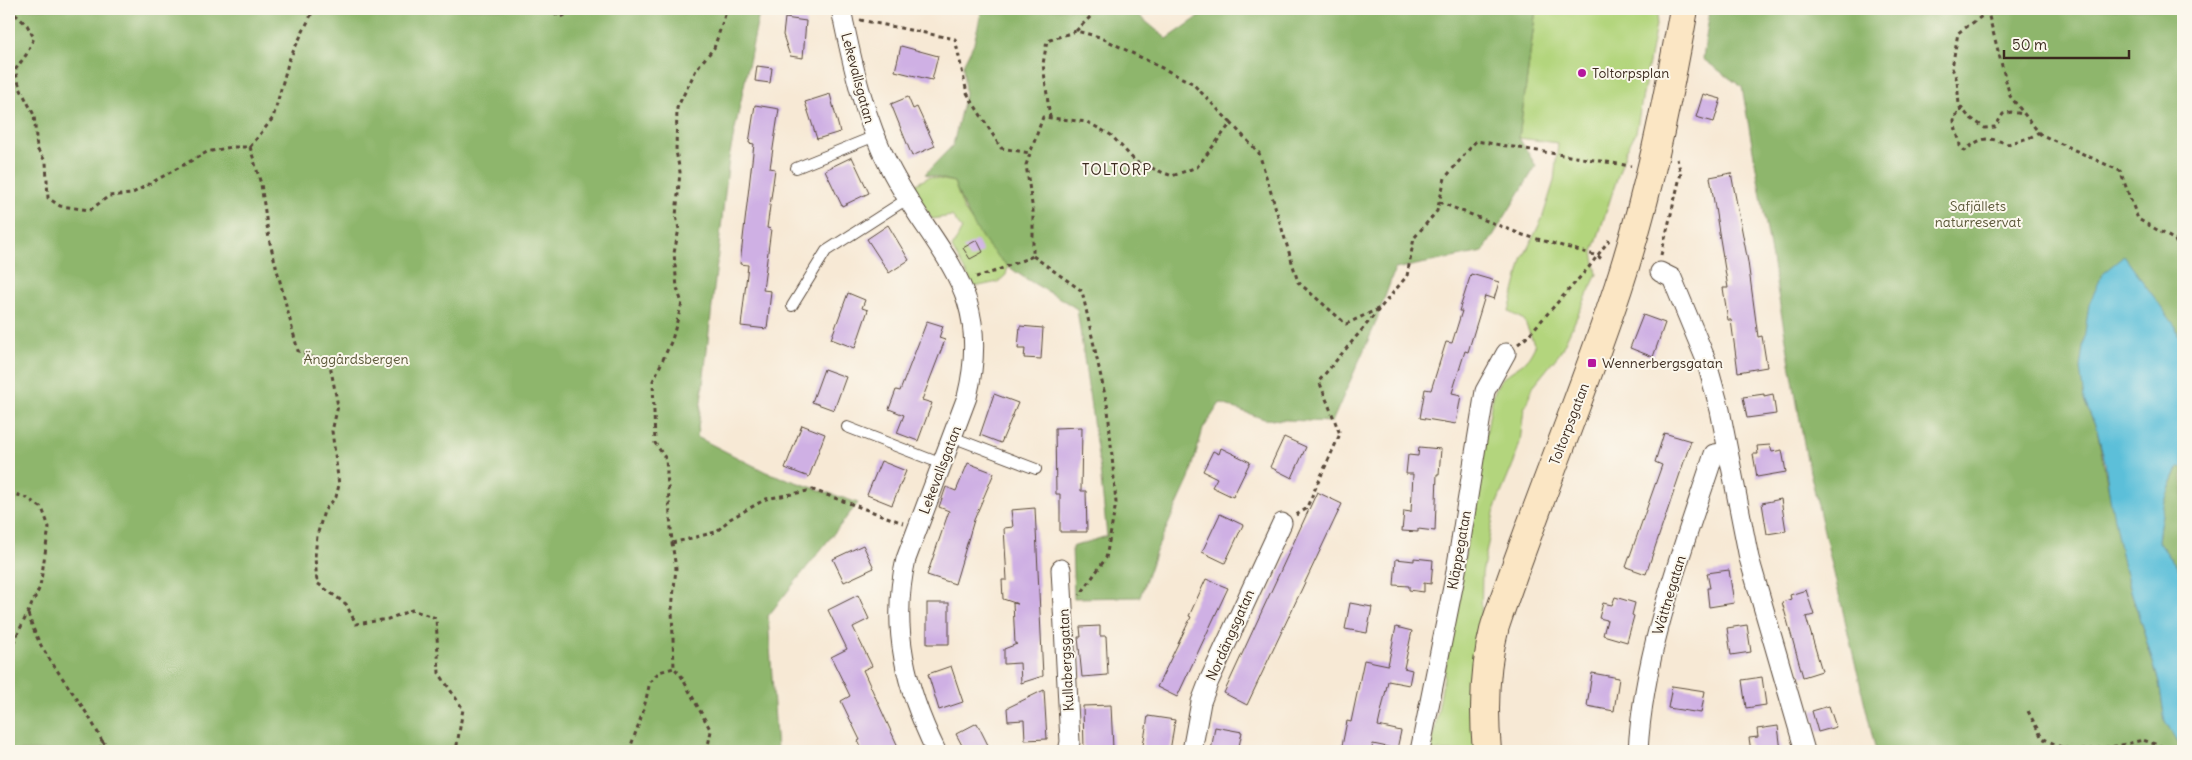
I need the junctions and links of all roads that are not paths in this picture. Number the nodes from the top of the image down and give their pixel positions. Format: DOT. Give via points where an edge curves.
graph roads {
  1 [pos="1684,9"];
  2 [pos="842,13"];
  3 [pos="875,136"];
  4 [pos="796,168"];
  5 [pos="907,199"];
  6 [pos="1660,272"];
  7 [pos="792,306"];
  8 [pos="1506,353"];
  9 [pos="848,427"];
  10 [pos="952,437"];
  11 [pos="1726,452"];
  12 [pos="942,464"];
  13 [pos="1036,469"];
  14 [pos="1282,523"];
  15 [pos="1061,569"];
  16 [pos="936,751"];
  17 [pos="1068,751"];
  18 [pos="1192,751"];
  19 [pos="1420,751"];
  20 [pos="1487,751"];
  21 [pos="1638,751"];
  22 [pos="1805,751"];
  1 -- 20 [label="street, Toltorpsgatan" via="1646,192 1618,287 1494,626 1484,687"];
  2 -- 3 [label="street, Lekevallsgatan" via="858,86"];
  3 -- 4 [label="lane"];
  3 -- 5 [label="street, Lekevallsgatan"];
  5 -- 7 [label="lane" via="826,251"];
  5 -- 10 [label="street, Lekevallsgatan" via="960,281 973,325 973,371"];
  6 -- 11 [label="street" via="1672,278 1706,360 1720,410"];
  8 -- 19 [label="street, Kläppegatan" via="1485,391 1455,577"];
  9 -- 12 [label="lane"];
  10 -- 12 [label="street, Lekevallsgatan"];
  10 -- 13 [label="lane"];
  11 -- 21 [label="street, Wättnegatan" via="1714,454 1663,607 1649,663"];
  11 -- 22 [label="street" via="1749,558"];
  12 -- 16 [label="street, Lekevallsgatan" via="906,560 900,585 899,612 901,640 913,698"];
  14 -- 18 [label="street, Nordängsgatan" via="1209,681 1201,702"];
  15 -- 17 [label="street, Kullabergsgatan"];
}
